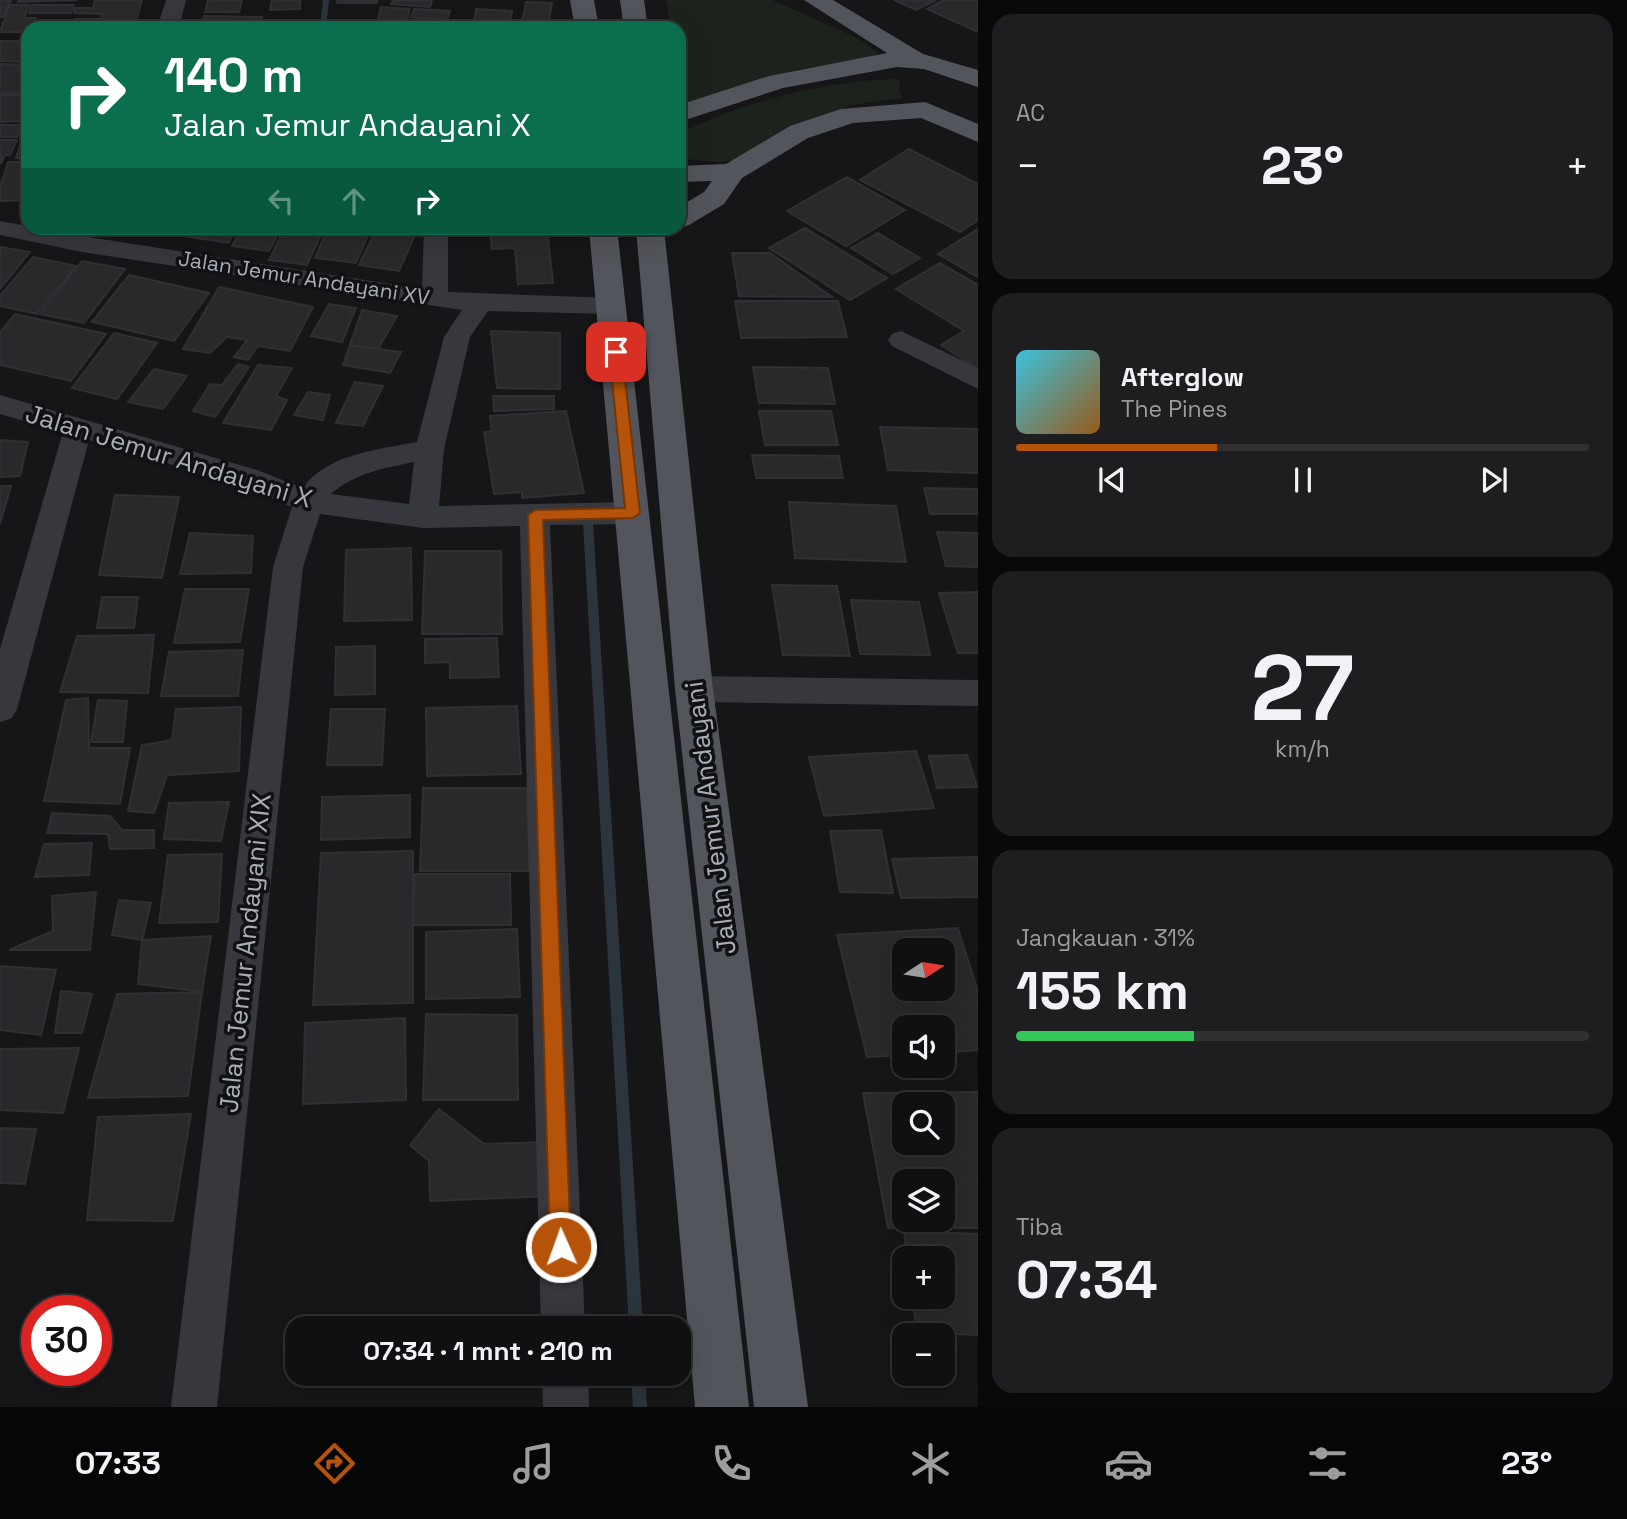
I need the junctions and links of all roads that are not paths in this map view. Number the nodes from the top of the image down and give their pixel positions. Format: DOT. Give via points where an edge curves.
graph roads {
  1 [pos="176,0"];
  2 [pos="582,0"];
  3 [pos="632,0"];
  4 [pos="816,0"];
  5 [pos="169,21"];
  6 [pos="586,21"];
  7 [pos="635,21"];
  8 [pos="914,60"];
  9 [pos="948,67"];
  10 [pos="978,79"];
  11 [pos="925,110"];
  12 [pos="686,112"];
  13 [pos="978,134"];
  14 [pos="732,172"];
  15 [pos="686,174"];
  16 [pos="686,213"];
  17 [pos="0,228"];
  18 [pos="21,230"];
  19 [pos="436,235"];
  20 [pos="604,235"];
  21 [pos="662,235"];
  22 [pos="85,236"];
  23 [pos="435,299"];
  24 [pos="480,303"];
  25 [pos="610,306"];
  26 [pos="457,337"];
  27 [pos="901,340"];
  28 [pos="978,380"];
  29 [pos="0,404"];
  30 [pos="79,426"];
  31 [pos="430,450"];
  32 [pos="309,502"];
  33 [pos="633,513"];
  34 [pos="535,515"];
  35 [pos="423,517"];
  36 [pos="694,690"];
  37 [pos="978,693"];
  38 [pos="0,709"];
  39 [pos="563,1316"];
  40 [pos="565,1386"];
  41 [pos="194,1407"];
  42 [pos="566,1407"];
  43 [pos="722,1407"];
  44 [pos="781,1407"];
  1 -- 5 [label="street"];
  2 -- 6 [label="main road"];
  3 -- 7 [label="main road"];
  4 -- 8 [label="main road"];
  8 -- 9 [label="main road"];
  8 -- 12 [label="main road" via="883,61 778,81"];
  9 -- 10 [label="main road"];
  9 -- 11 [label="main road" via="921,76 915,83"];
  11 -- 13 [label="main road"];
  11 -- 14 [label="main road" via="850,115 799,132"];
  14 -- 15 [label="main road"];
  14 -- 16 [label="main road" via="714,198"];
  17 -- 18 [label="street, Jalan Jemur Andayani XV"];
  19 -- 23 [label="street"];
  20 -- 25 [label="main road, Jalan Jemur Andayani"];
  21 -- 36 [label="main road, Jalan Jemur Andayani"];
  22 -- 23 [label="street, Jalan Jemur Andayani XV"];
  23 -- 24 [label="street, Jalan Jemur Andayani XV"];
  23 -- 26 [label="street"];
  24 -- 25 [label="street, Jalan Jemur Andayani XV"];
  24 -- 26 [label="street"];
  25 -- 33 [label="main road, Jalan Jemur Andayani"];
  26 -- 31 [label="street"];
  27 -- 28 [label="street"];
  29 -- 30 [label="street, Jalan Jemur Andayani X"];
  30 -- 32 [label="street, Jalan Jemur Andayani X" via="247,477"];
  30 -- 38 [label="street"];
  31 -- 32 [label="street" via="354,465 337,473"];
  31 -- 35 [label="street"];
  32 -- 35 [label="street, Jalan Jemur Andayani X"];
  32 -- 41 [label="street, Jalan Jemur Andayani XIX" via="288,567"];
  33 -- 34 [label="street, Jalan Jemur Andayani X"];
  33 -- 43 [label="main road, Jalan Jemur Andayani"];
  34 -- 35 [label="street, Jalan Jemur Andayani X"];
  34 -- 39 [label="street"];
  36 -- 37 [label="street"];
  36 -- 44 [label="main road, Jalan Jemur Andayani"];
  40 -- 42 [label="street"];
}
